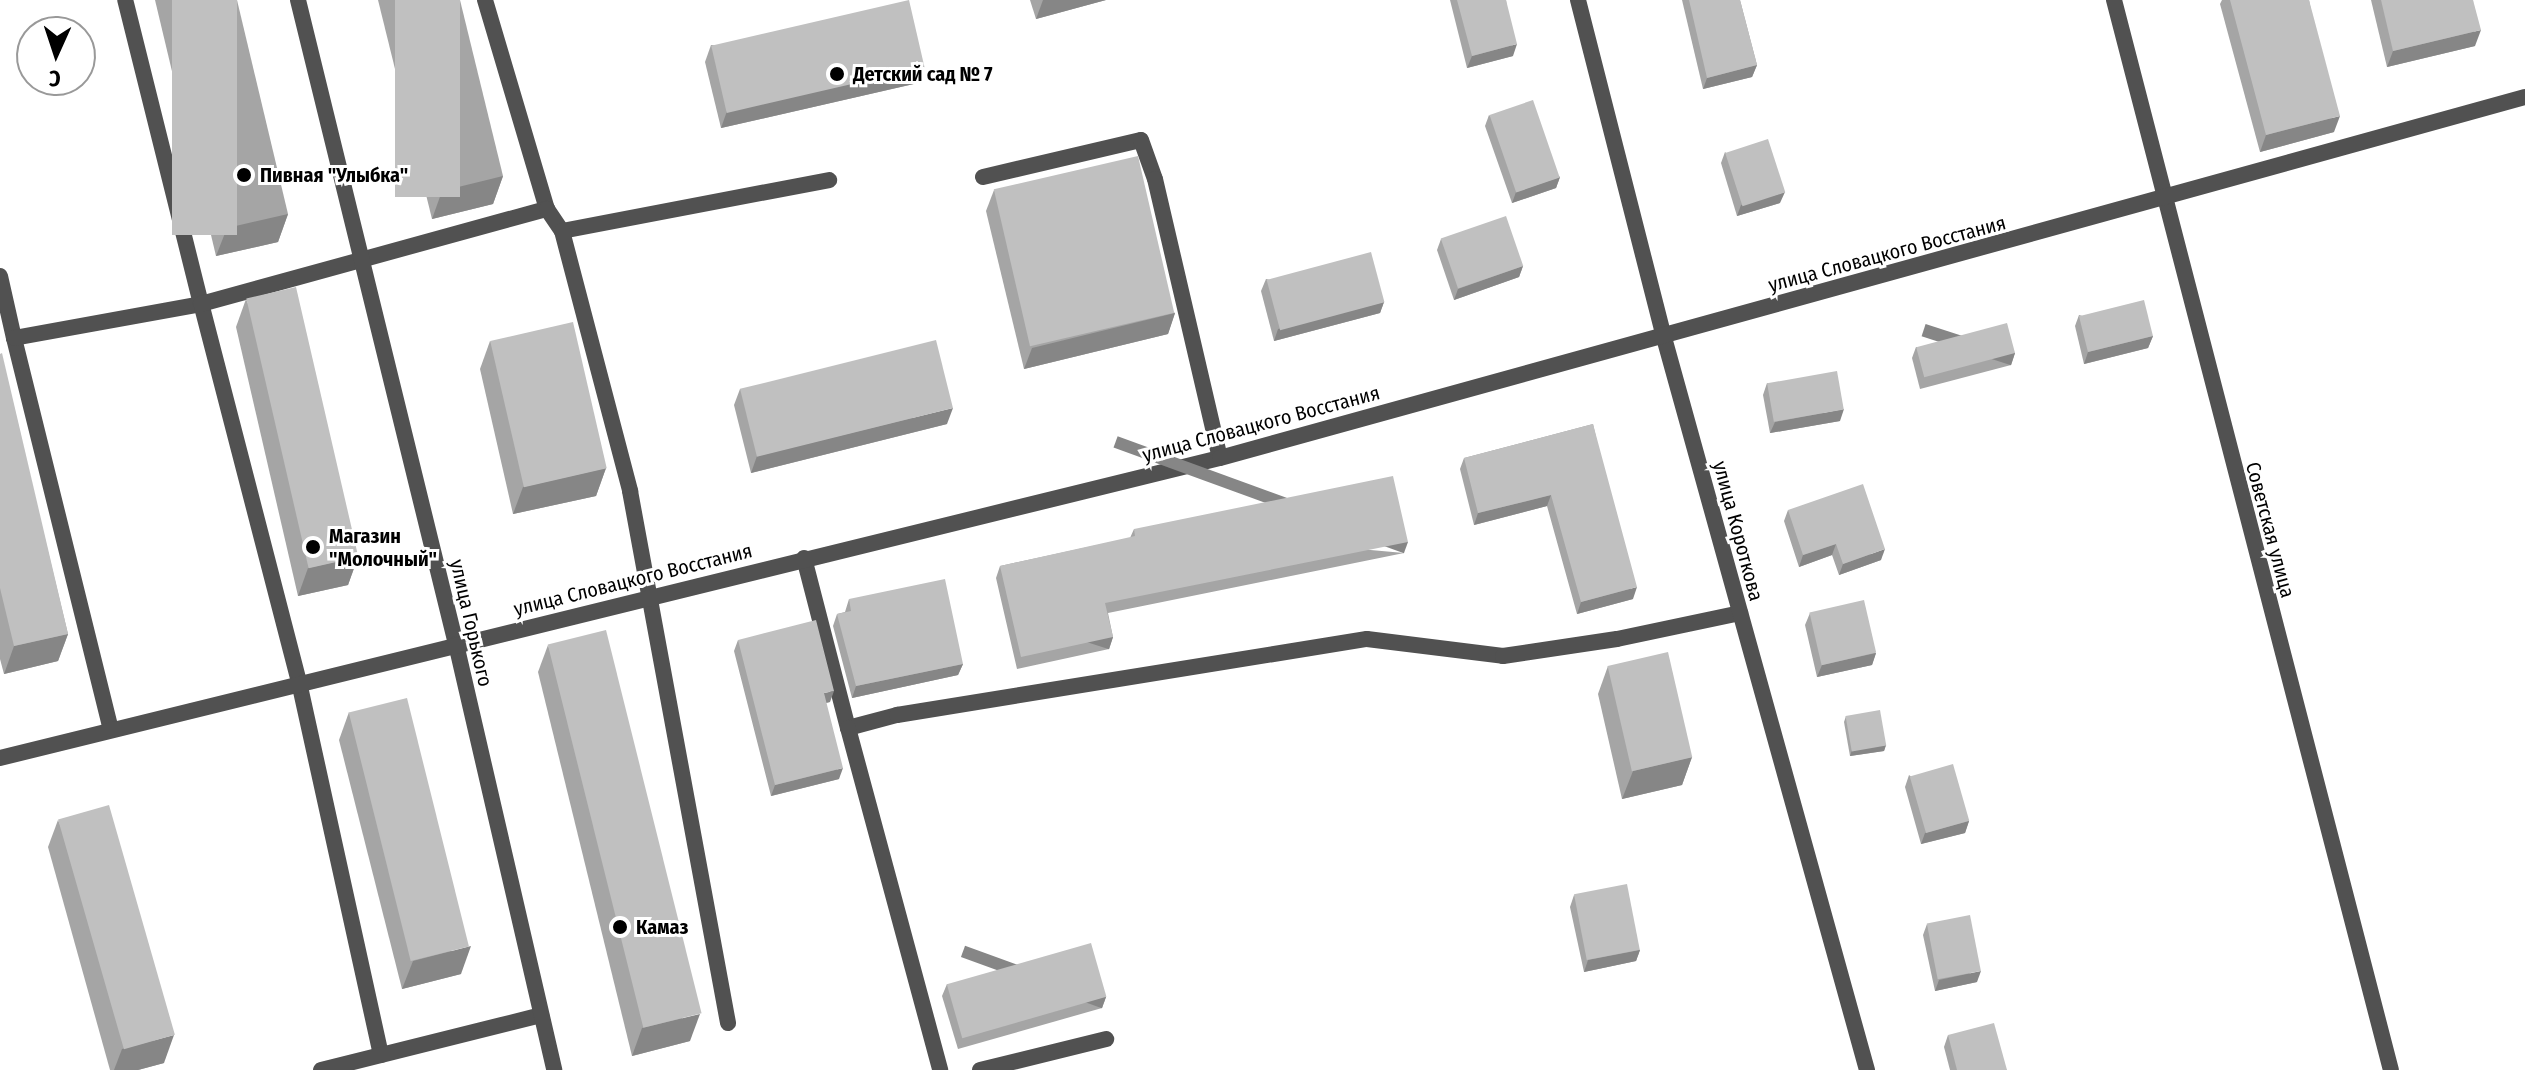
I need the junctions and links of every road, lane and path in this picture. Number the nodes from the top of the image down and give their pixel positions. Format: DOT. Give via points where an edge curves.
graph roads {
  1 [pos="125,0"];
  2 [pos="298,0"];
  3 [pos="485,0"];
  4 [pos="1578,0"];
  5 [pos="2114,0"];
  6 [pos="2525,97"];
  7 [pos="983,177"];
  8 [pos="829,180"];
  9 [pos="2163,201"];
  10 [pos="547,209"];
  11 [pos="562,231"];
  12 [pos="363,258"];
  13 [pos="0,276"];
  14 [pos="201,304"];
  15 [pos="1663,334"];
  16 [pos="14,338"];
  17 [pos="1220,458"];
  18 [pos="804,558"];
  19 [pos="646,596"];
  20 [pos="1740,613"];
  21 [pos="456,644"];
  22 [pos="299,682"];
  23 [pos="848,728"];
  24 [pos="111,730"];
  25 [pos="0,758"];
  26 [pos="541,1015"];
  27 [pos="728,1023"];
  28 [pos="1106,1039"];
  29 [pos="381,1055"];
  30 [pos="321,1070"];
  31 [pos="554,1070"];
  32 [pos="940,1070"];
  33 [pos="980,1070"];
  34 [pos="1867,1070"];
  35 [pos="2391,1070"];
  1 -- 14 [label="street"];
  2 -- 12 [label="street, улица Горького"];
  3 -- 10 [label="street"];
  4 -- 15 [label="street, улица Короткова"];
  5 -- 9 [label="street, Советская улица"];
  6 -- 9 [label="street, улица Словацкого Восстания"];
  7 -- 17 [label="street" via="1141,140 1155,179"];
  8 -- 11 [label="street"];
  9 -- 15 [label="street, улица Словацкого Восстания"];
  9 -- 35 [label="street, Советская улица"];
  10 -- 11 [label="street"];
  10 -- 12 [label="street"];
  11 -- 19 [label="street" via="630,491"];
  12 -- 14 [label="street"];
  12 -- 21 [label="street, улица Горького"];
  13 -- 16 [label="street"];
  14 -- 16 [label="street"];
  14 -- 22 [label="street"];
  15 -- 17 [label="street, улица Словацкого Восстания"];
  15 -- 20 [label="street, улица Короткова"];
  16 -- 24 [label="street"];
  17 -- 18 [label="street, улица Словацкого Восстания"];
  18 -- 19 [label="street, улица Словацкого Восстания"];
  18 -- 23 [label="street"];
  19 -- 21 [label="street, улица Словацкого Восстания"];
  19 -- 27 [label="street"];
  20 -- 23 [label="street" via="1503,656 1367,639 897,715"];
  20 -- 34 [label="street, улица Короткова"];
  21 -- 22 [label="street, улица Словацкого Восстания"];
  21 -- 26 [label="street, улица Горького"];
  22 -- 24 [label="street, улица Словацкого Восстания"];
  22 -- 29 [label="street"];
  23 -- 32 [label="street"];
  24 -- 25 [label="street, улица Словацкого Восстания"];
  26 -- 29 [label="street"];
  26 -- 31 [label="street, улица Горького"];
  28 -- 33 [label="street"];
  29 -- 30 [label="street"];
}
